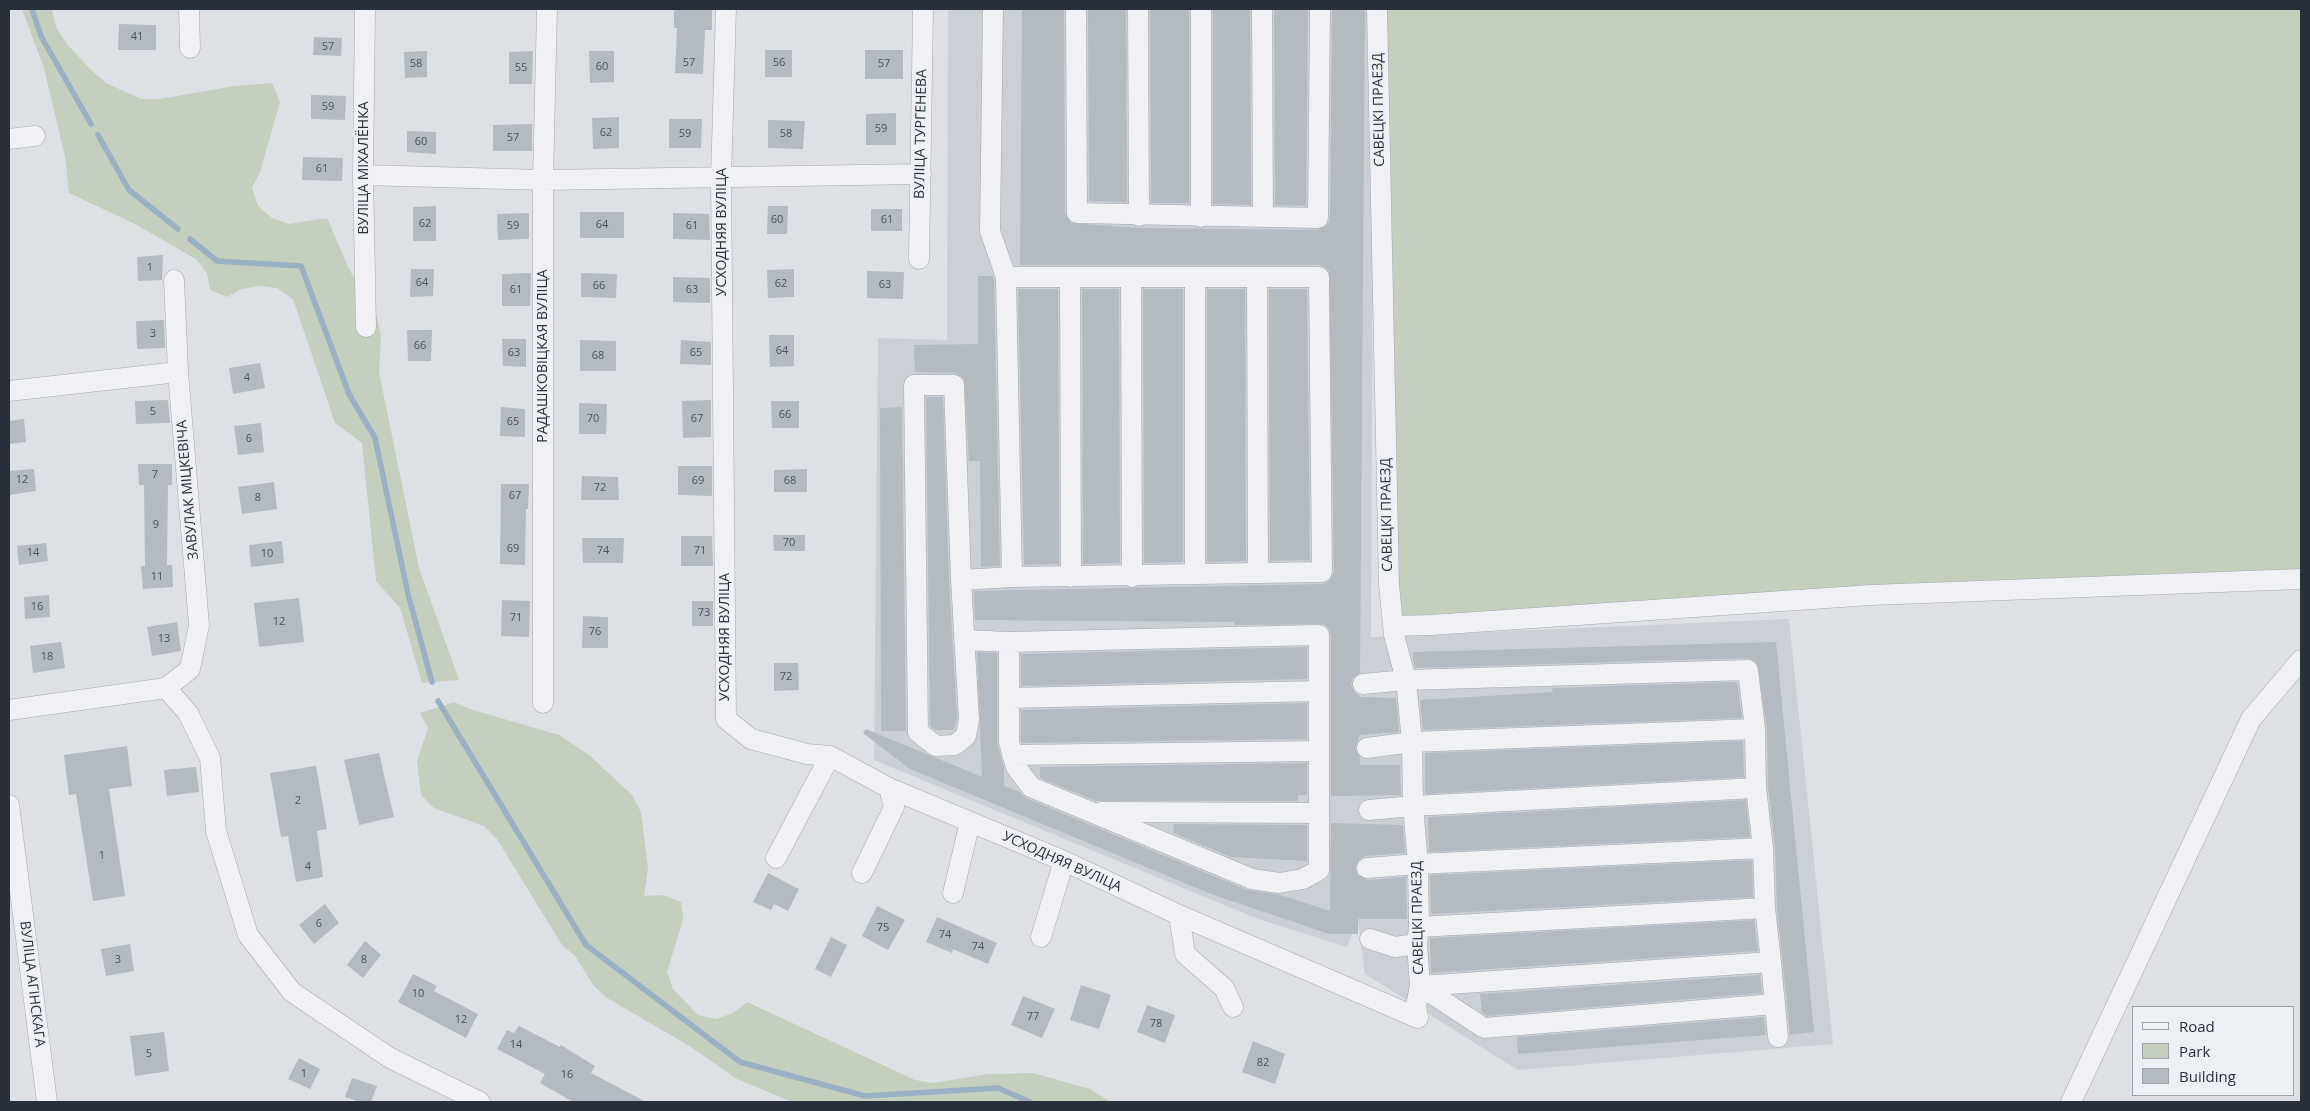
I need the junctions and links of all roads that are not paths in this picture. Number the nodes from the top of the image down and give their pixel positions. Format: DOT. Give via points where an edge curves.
graph roads {
  1 [pos="189,9"];
  2 [pos="364,9"];
  3 [pos="547,9"];
  4 [pos="726,9"];
  5 [pos="923,9"];
  6 [pos="993,9"];
  7 [pos="1076,9"];
  8 [pos="1138,9"];
  9 [pos="1201,9"];
  10 [pos="1262,9"];
  11 [pos="1320,9"];
  12 [pos="1377,9"];
  13 [pos="190,48"];
  14 [pos="35,136"];
  15 [pos="9,139"];
  16 [pos="921,174"];
  17 [pos="363,175"];
  18 [pos="721,178"];
  19 [pos="543,180"];
  20 [pos="1139,216"];
  21 [pos="1201,217"];
  22 [pos="1263,217"];
  23 [pos="919,259"];
  24 [pos="1006,277"];
  25 [pos="1070,277"];
  26 [pos="1131,277"];
  27 [pos="1195,277"];
  28 [pos="1257,277"];
  29 [pos="174,280"];
  30 [pos="366,327"];
  31 [pos="178,372"];
  32 [pos="9,391"];
  33 [pos="1258,573"];
  34 [pos="1194,574"];
  35 [pos="1132,576"];
  36 [pos="1012,577"];
  37 [pos="1071,577"];
  38 [pos="2301,579"];
  39 [pos="961,580"];
  40 [pos="1393,626"];
  41 [pos="964,640"];
  42 [pos="1009,642"];
  43 [pos="2301,660"];
  44 [pos="1406,680"];
  45 [pos="1362,684"];
  46 [pos="166,688"];
  47 [pos="1319,691"];
  48 [pos="1009,698"];
  49 [pos="543,703"];
  50 [pos="9,710"];
  51 [pos="1755,729"];
  52 [pos="1412,742"];
  53 [pos="1367,748"];
  54 [pos="1319,751"];
  55 [pos="1012,755"];
  56 [pos="830,756"];
  57 [pos="889,788"];
  58 [pos="1756,788"];
  59 [pos="9,805"];
  60 [pos="1413,806"];
  61 [pos="1368,810"];
  62 [pos="1092,812"];
  63 [pos="1319,814"];
  64 [pos="970,822"];
  65 [pos="1762,848"];
  66 [pos="776,858"];
  67 [pos="1064,861"];
  68 [pos="1418,864"];
  69 [pos="1367,868"];
  70 [pos="862,873"];
  71 [pos="953,893"];
  72 [pos="1765,908"];
  73 [pos="1179,915"];
  74 [pos="1418,936"];
  75 [pos="1041,937"];
  76 [pos="1370,938"];
  77 [pos="1771,962"];
  78 [pos="1420,986"];
  79 [pos="1775,1004"];
  80 [pos="1233,1007"];
  81 [pos="1418,1018"];
  82 [pos="1778,1037"];
  83 [pos="48,1102"];
  84 [pos="480,1102"];
  85 [pos="2071,1102"];
  1 -- 13 [label="street"];
  2 -- 17 [label="street, ВУЛІЦА МІХАЛЁНКА"];
  3 -- 19 [label="street, РАДАШКОВІЦКАЯ ВУЛІЦА"];
  4 -- 18 [label="street, УСХОДНЯЯ ВУЛІЦА"];
  5 -- 16 [label="street, ВУЛІЦА ТУРГЕНЕВА"];
  6 -- 24 [label="street" via="990,231"];
  7 -- 20 [label="street" via="1077,213"];
  8 -- 20 [label="street"];
  9 -- 21 [label="street"];
  10 -- 22 [label="street"];
  11 -- 22 [label="street" via="1318,218"];
  12 -- 40 [label="street, САВЕЦКІ ПРАЕЗД" via="1389,585"];
  14 -- 15 [label="street"];
  16 -- 18 [label="street"];
  16 -- 23 [label="street, ВУЛІЦА ТУРГЕНЕВА"];
  17 -- 19 [label="street"];
  17 -- 30 [label="street, ВУЛІЦА МІХАЛЁНКА"];
  18 -- 19 [label="street"];
  18 -- 56 [label="street, УСХОДНЯЯ ВУЛІЦА" via="726,719 750,739 807,754"];
  19 -- 49 [label="street, РАДАШКОВІЦКАЯ ВУЛІЦА"];
  20 -- 21 [label="street"];
  21 -- 22 [label="street"];
  24 -- 25 [label="street"];
  24 -- 36 [label="street"];
  25 -- 26 [label="street"];
  25 -- 37 [label="street"];
  26 -- 27 [label="street"];
  26 -- 35 [label="street"];
  27 -- 28 [label="street"];
  27 -- 34 [label="street"];
  28 -- 33 [label="street"];
  28 -- 33 [label="street" via="1319,277 1322,562 1322,572"];
  29 -- 31 [label="street, ЗАВУЛАК МІЦКЕВІЧА"];
  31 -- 32 [label="street"];
  31 -- 46 [label="street, ЗАВУЛАК МІЦКЕВІЧА" via="199,625 190,669"];
  33 -- 34 [label="street"];
  34 -- 35 [label="street"];
  35 -- 37 [label="street"];
  36 -- 37 [label="street"];
  36 -- 39 [label="street"];
  38 -- 40 [label="street" via="1872,595"];
  39 -- 41 [label="street"];
  39 -- 41 [label="street" via="954,384 914,385 918,732 936,746 955,745 966,736 969,719"];
  40 -- 44 [label="street, САВЕЦКІ ПРАЕЗД"];
  41 -- 42 [label="street"];
  42 -- 47 [label="street" via="1319,634"];
  42 -- 48 [label="street"];
  43 -- 85 [label="street" via="2251,719"];
  44 -- 45 [label="street"];
  44 -- 51 [label="street" via="1748,670"];
  44 -- 52 [label="street, САВЕЦКІ ПРАЕЗД"];
  46 -- 50 [label="street"];
  46 -- 84 [label="street" via="188,713 210,758 216,831 248,935 292,992 390,1058"];
  47 -- 48 [label="street"];
  47 -- 54 [label="street"];
  48 -- 55 [label="street"];
  51 -- 52 [label="street"];
  51 -- 58 [label="street"];
  52 -- 53 [label="street"];
  52 -- 60 [label="street, САВЕЦКІ ПРАЕЗД"];
  54 -- 55 [label="street"];
  54 -- 63 [label="street"];
  55 -- 62 [label="street" via="1016,767 1031,787"];
  56 -- 57 [label="street, УСХОДНЯЯ ВУЛІЦА"];
  56 -- 66 [label="street"];
  57 -- 64 [label="street, УСХОДНЯЯ ВУЛІЦА"];
  57 -- 70 [label="street" via="894,807"];
  58 -- 60 [label="street"];
  58 -- 65 [label="street"];
  59 -- 83 [label="street, ВУЛІЦА АГІНСКАГА"];
  60 -- 61 [label="street"];
  60 -- 68 [label="street, САВЕЦКІ ПРАЕЗД"];
  62 -- 63 [label="street"];
  62 -- 63 [label="street" via="1252,879 1278,883 1303,879 1319,870"];
  64 -- 67 [label="street, УСХОДНЯЯ ВУЛІЦА"];
  64 -- 71 [label="street"];
  65 -- 68 [label="street"];
  65 -- 72 [label="street"];
  67 -- 73 [label="street, УСХОДНЯЯ ВУЛІЦА"];
  67 -- 75 [label="street"];
  68 -- 69 [label="street"];
  68 -- 74 [label="street, САВЕЦКІ ПРАЕЗД"];
  72 -- 74 [label="street"];
  72 -- 77 [label="street"];
  73 -- 80 [label="street" via="1185,954 1224,988"];
  73 -- 81 [label="street, УСХОДНЯЯ ВУЛІЦА"];
  74 -- 76 [label="street" via="1395,947"];
  74 -- 78 [label="street, САВЕЦКІ ПРАЕЗД"];
  77 -- 78 [label="street"];
  77 -- 79 [label="street"];
  78 -- 79 [label="street" via="1484,1028"];
  78 -- 81 [label="street, САВЕЦКІ ПРАЕЗД" via="1416,1006"];
  79 -- 82 [label="street"];
}
